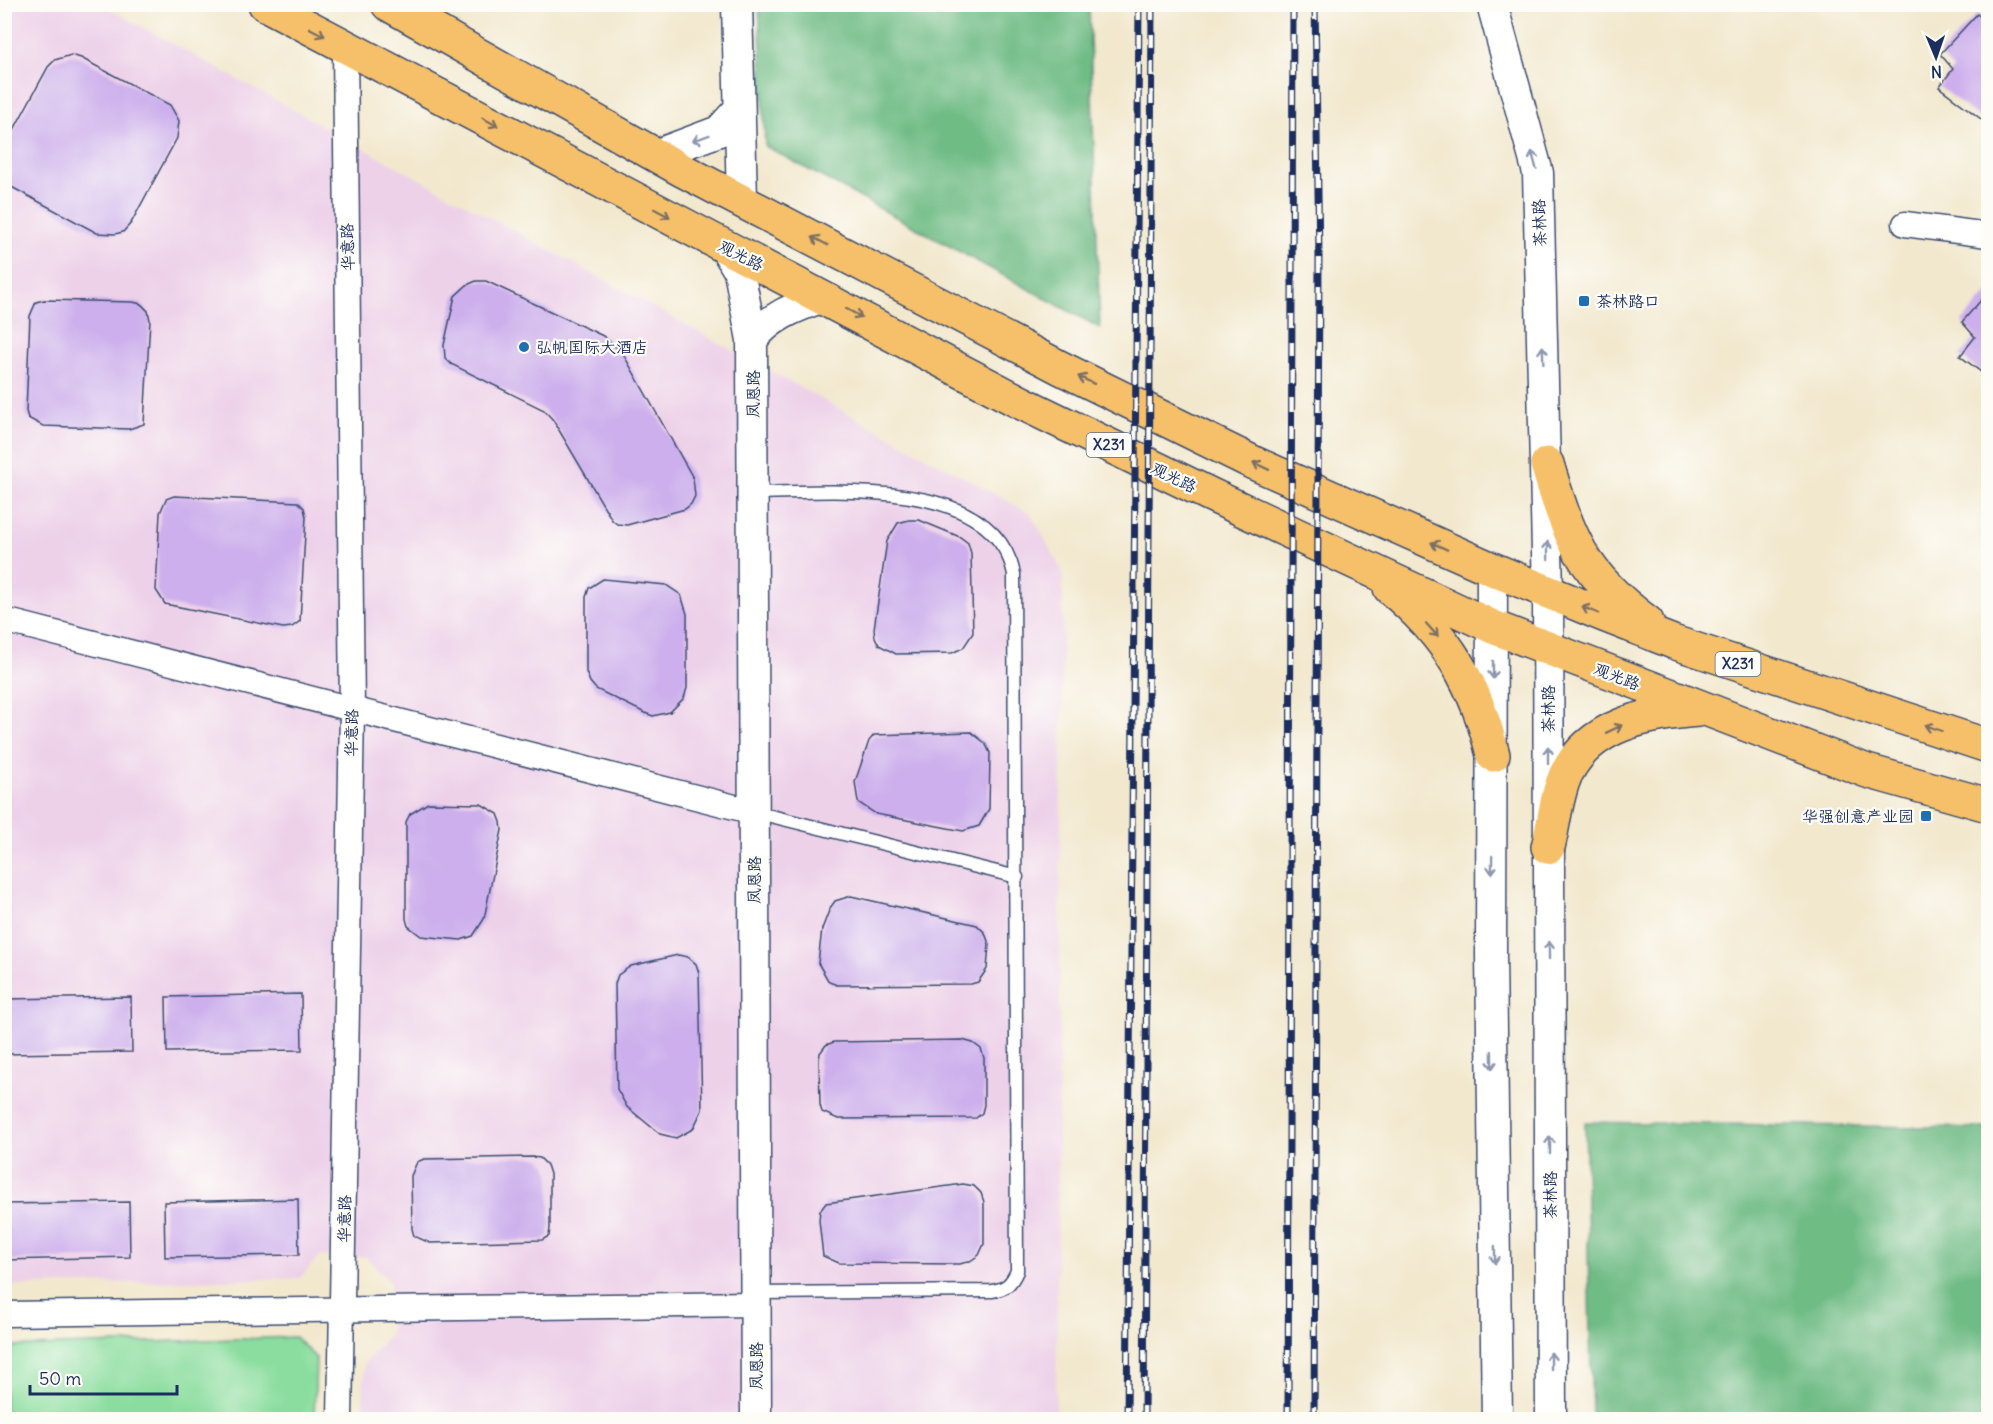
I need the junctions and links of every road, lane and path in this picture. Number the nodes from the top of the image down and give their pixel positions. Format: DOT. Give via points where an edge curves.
graph roads {
  1 [pos="265,4"];
  2 [pos="388,4"];
  3 [pos="737,4"];
  4 [pos="1492,4"];
  5 [pos="345,46"];
  6 [pos="739,110"];
  7 [pos="655,155"];
  8 [pos="742,200"];
  9 [pos="1905,224"];
  10 [pos="1989,235"];
  11 [pos="724,246"];
  12 [pos="823,297"];
  13 [pos="753,340"];
  14 [pos="1547,464"];
  15 [pos="753,494"];
  16 [pos="1358,563"];
  17 [pos="1492,569"];
  18 [pos="1548,593"];
  19 [pos="4,620"];
  20 [pos="1493,627"];
  21 [pos="1672,642"];
  22 [pos="1548,650"];
  23 [pos="1706,709"];
  24 [pos="352,710"];
  25 [pos="1989,746"];
  26 [pos="1493,755"];
  27 [pos="1989,805"];
  28 [pos="754,812"];
  29 [pos="1548,847"];
  30 [pos="1017,878"];
  31 [pos="755,1299"];
  32 [pos="343,1308"];
  33 [pos="4,1314"];
  34 [pos="340,1419"];
  35 [pos="756,1419"];
  36 [pos="1497,1419"];
  37 [pos="1551,1419"];
  1 -- 5 [label="main road, 观光路 / X231, one-way"];
  2 -- 7 [label="main road, X231"];
  3 -- 6 [label="street"];
  14 -- 4 [label="street, 茶林路, one-way" via="1538,173"];
  5 -- 11 [label="main road, 观光路 / X231, one-way"];
  5 -- 24 [label="street, 华意路"];
  6 -- 7 [label="street, one-way" via="719,131"];
  6 -- 8 [label="street"];
  7 -- 8 [label="main road, X231"];
  17 -- 8 [label="main road, X231, one-way" via="1254,463 1061,368"];
  9 -- 10 [label="street"];
  11 -- 12 [label="main road, 观光路 / X231"];
  11 -- 13 [label="street, 凤恩路" via="742,281"];
  12 -- 13 [label="street" via="787,311 760,330"];
  12 -- 16 [label="main road, 观光路 / X231, one-way" via="1020,402"];
  13 -- 15 [label="street, 凤恩路"];
  18 -- 14 [label="street, 茶林路, one-way"];
  14 -- 21 [label="main road" via="1564,521 1580,554 1604,585"];
  15 -- 28 [label="street, 凤恩路"];
  15 -- 30 [label="lane" via="915,496 967,516 1000,540 1014,574"];
  16 -- 20 [label="main road, 观光路 / X231"];
  16 -- 26 [label="main road, one-way" via="1415,612 1456,660 1472,687"];
  17 -- 18 [label="main road, X231"];
  17 -- 20 [label="street"];
  21 -- 18 [label="main road, X231, one-way"];
  18 -- 22 [label="street, 茶林路"];
  19 -- 24 [label="street"];
  20 -- 22 [label="main road, 观光路 / X231"];
  20 -- 26 [label="street, one-way"];
  25 -- 21 [label="main road, X231, one-way"];
  22 -- 23 [label="main road, 观光路 / X231"];
  29 -- 22 [label="street, 茶林路, one-way"];
  23 -- 27 [label="main road, 观光路 / X231" via="1867,771"];
  29 -- 23 [label="main road, one-way" via="1565,776 1595,739 1638,718"];
  24 -- 28 [label="street"];
  24 -- 32 [label="street, 华意路"];
  26 -- 36 [label="street, one-way" via="1491,955"];
  28 -- 30 [label="lane"];
  28 -- 31 [label="street, 凤恩路"];
  37 -- 29 [label="street, 茶林路, one-way"];
  30 -- 31 [label="lane" via="1017,1271 1012,1282 1004,1289 992,1291"];
  31 -- 32 [label="street"];
  31 -- 35 [label="street, 凤恩路"];
  32 -- 33 [label="street"];
  32 -- 34 [label="street, 华意路"];
}
